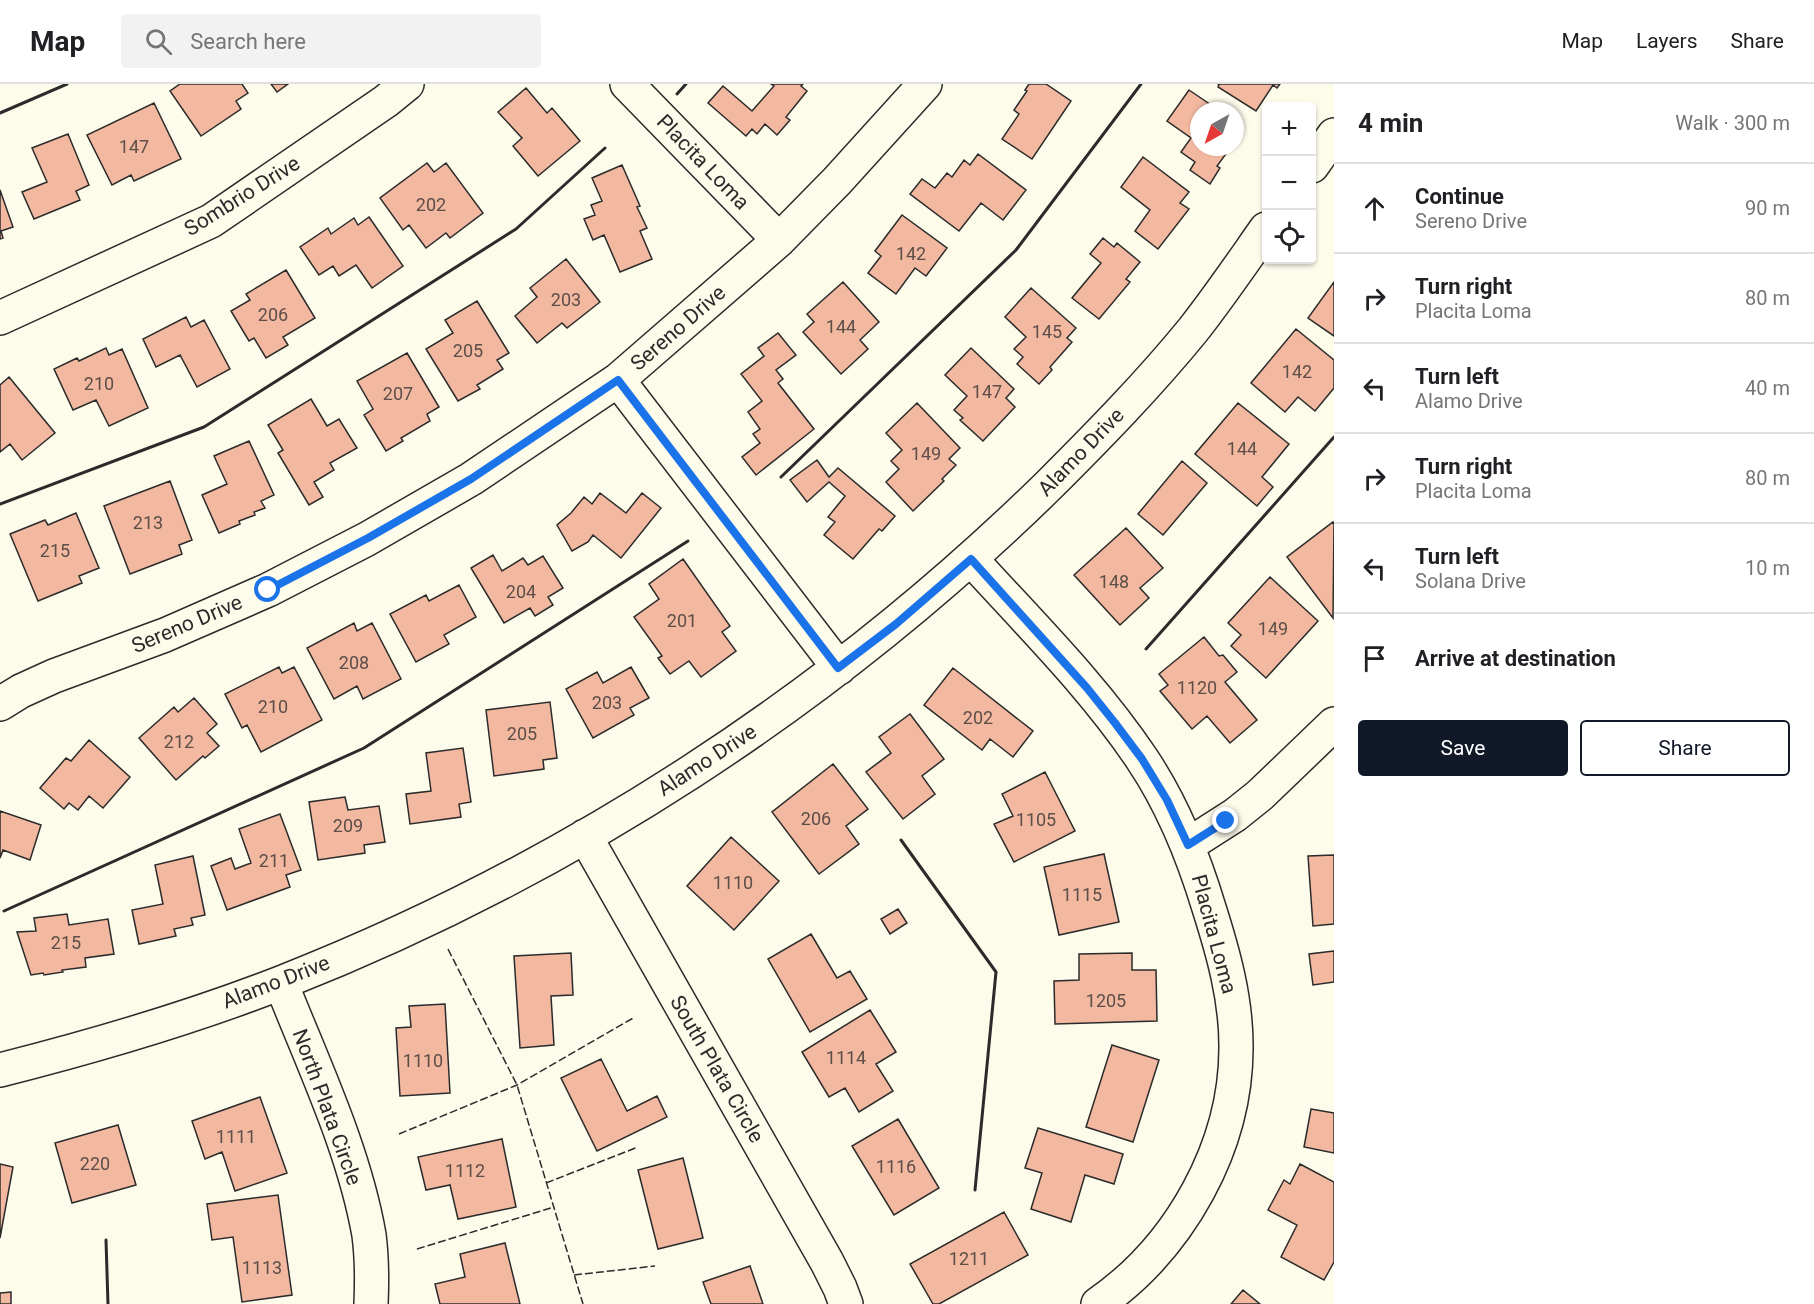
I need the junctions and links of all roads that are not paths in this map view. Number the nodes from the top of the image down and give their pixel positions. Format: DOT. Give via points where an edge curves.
graph roads {
  1 [pos="407,84"];
  2 [pos="627,84"];
  3 [pos="925,84"];
  4 [pos="1334,135"];
  5 [pos="1316,159"];
  6 [pos="1262,235"];
  7 [pos="779,240"];
  8 [pos="0,318"];
  9 [pos="618,380"];
  10 [pos="971,559"];
  11 [pos="838,668"];
  12 [pos="0,704"];
  13 [pos="1334,724"];
  14 [pos="585,836"];
  15 [pos="1188,845"];
  16 [pos="281,983"];
  17 [pos="0,1070"];
  18 [pos="371,1304"];
  19 [pos="846,1304"];
  20 [pos="1098,1304"];
  1 -- 8 [label="street, Sombrio Drive" via="211,221"];
  2 -- 7 [label="street, Placita Loma"];
  3 -- 7 [label="street, Sereno Drive"];
  4 -- 5 [label="street"];
  6 -- 10 [label="street, Alamo Drive" via="1161,367 1100,434"];
  7 -- 9 [label="street, Sereno Drive"];
  9 -- 11 [label="street"];
  9 -- 12 [label="street, Sereno Drive" via="471,479 368,538 216,614 54,676"];
  10 -- 11 [label="street, Alamo Drive"];
  10 -- 15 [label="street, Placita Loma" via="1115,723 1167,800"];
  11 -- 14 [label="street, Alamo Drive" via="691,772"];
  13 -- 15 [label="street" via="1260,795"];
  14 -- 16 [label="street, Alamo Drive" via="414,926"];
  14 -- 19 [label="street, South Plata Circle" via="827,1262"];
  15 -- 20 [label="street, Placita Loma" via="1218,937 1234,1010 1236,1046 1228,1114 1217,1150 1176,1228 1146,1264"];
  16 -- 17 [label="street, Alamo Drive" via="142,1030"];
  16 -- 18 [label="street, North Plata Circle" via="352,1165 369,1237"];
}
